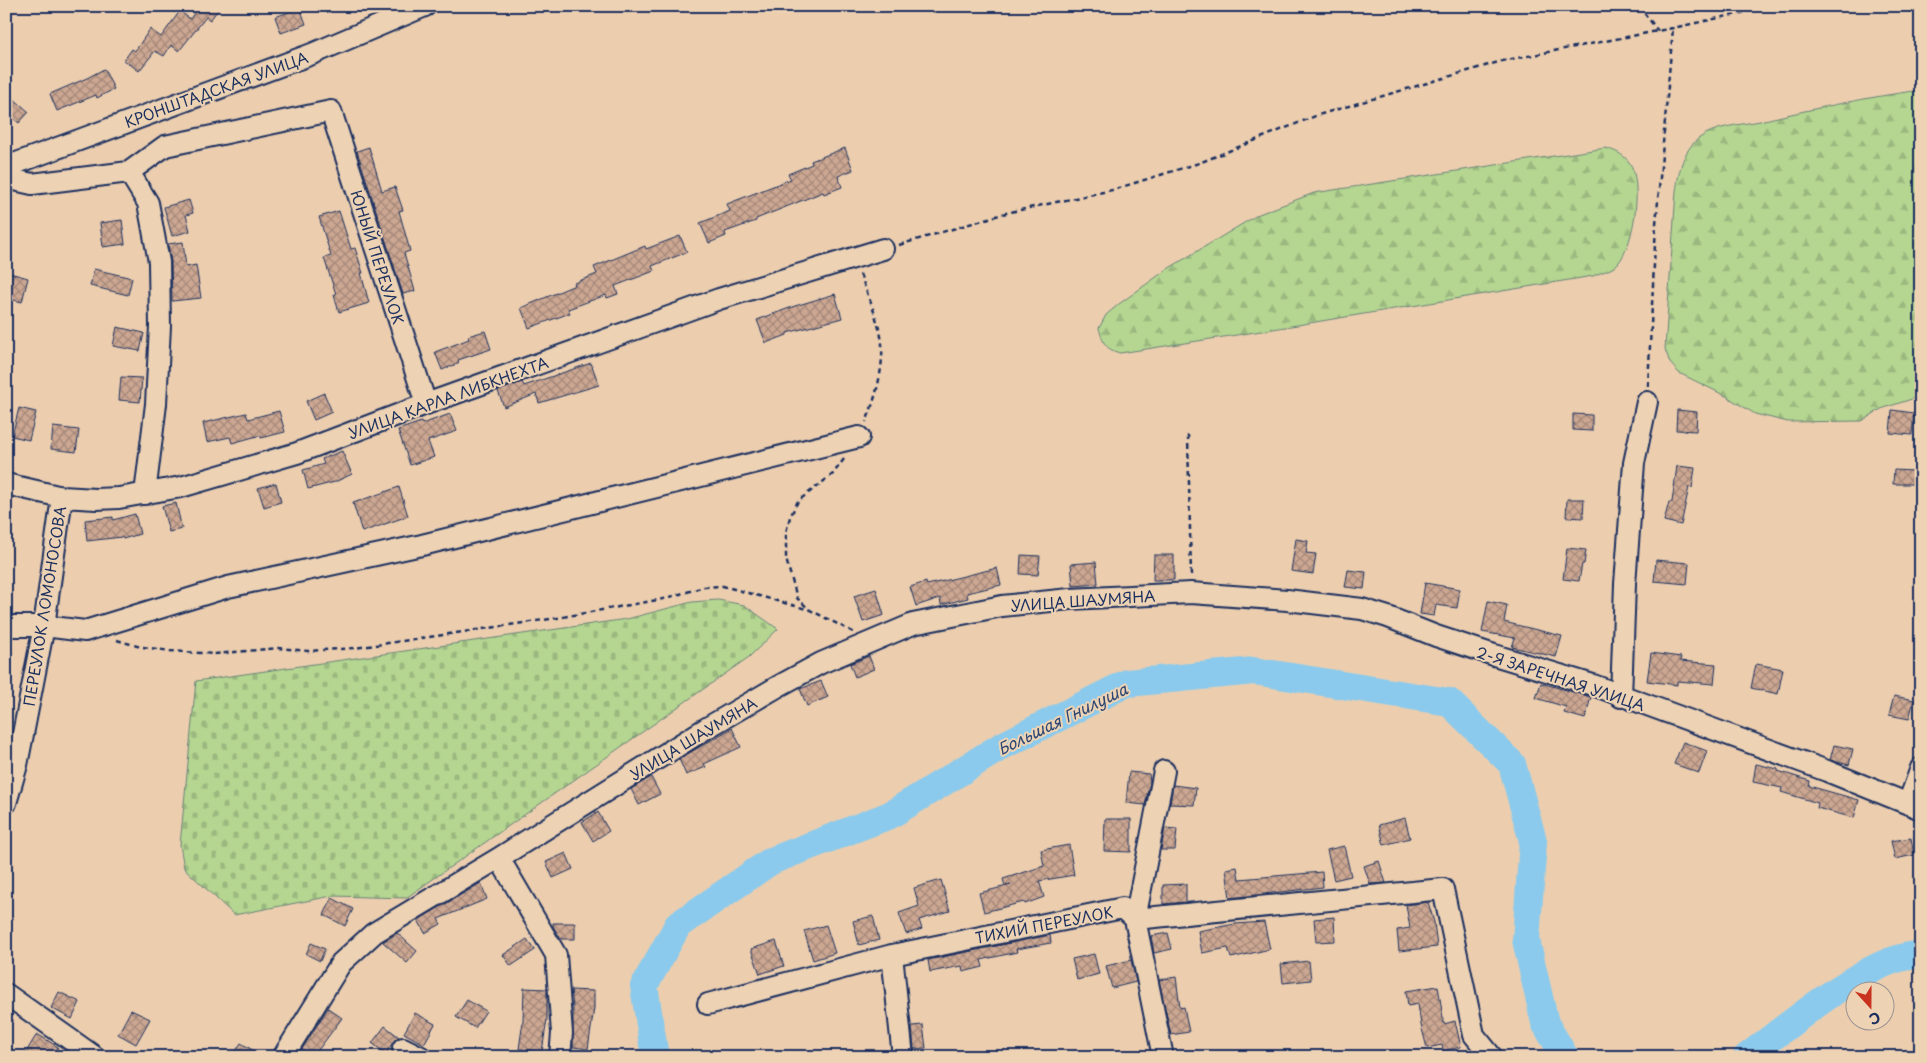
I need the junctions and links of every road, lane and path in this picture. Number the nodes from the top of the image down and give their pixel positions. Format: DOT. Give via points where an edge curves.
graph roads {
  1 [pos="425,6"];
  2 [pos="1639,6"];
  3 [pos="1774,6"];
  4 [pos="1673,28"];
  5 [pos="1658,31"];
  6 [pos="6,167"];
  7 [pos="129,172"];
  8 [pos="6,178"];
  9 [pos="883,249"];
  10 [pos="854,258"];
  11 [pos="1647,402"];
  12 [pos="426,404"];
  13 [pos="1188,435"];
  14 [pos="859,437"];
  15 [pos="6,484"];
  16 [pos="145,494"];
  17 [pos="62,497"];
  18 [pos="1191,593"];
  19 [pos="810,610"];
  20 [pos="6,626"];
  21 [pos="44,626"];
  22 [pos="111,638"];
  23 [pos="870,642"];
  24 [pos="1622,697"];
  25 [pos="1921,768"];
  26 [pos="1164,771"];
  27 [pos="6,803"];
  28 [pos="1914,807"];
  29 [pos="499,858"];
  30 [pos="1135,919"];
  31 [pos="892,955"];
  32 [pos="6,994"];
  33 [pos="708,1004"];
  34 [pos="95,1057"];
  35 [pos="283,1057"];
  36 [pos="560,1057"];
  37 [pos="903,1057"];
  38 [pos="1163,1057"];
  39 [pos="1492,1057"];
  1 -- 6 [label="street, КРОНШТАДСКАЯ УЛИЦА" via="312,54"];
  2 -- 5 [label="path"];
  3 -- 4 [label="path"];
  4 -- 5 [label="path"];
  4 -- 11 [label="path" via="1656,224"];
  5 -- 9 [label="path" via="1502,61 1318,115 1199,163 1120,187 1006,213"];
  7 -- 8 [label="street" via="32,184"];
  7 -- 12 [label="street, ЮНЫЙ ПЕРЕУЛОК" via="165,146 331,110"];
  7 -- 16 [label="street" via="148,203 159,262 156,394"];
  9 -- 10 [label="street, УЛИЦА КАРЛА ЛИБКНЕХТА"];
  10 -- 12 [label="street, УЛИЦА КАРЛА ЛИБКНЕХТА" via="718,300"];
  10 -- 14 [label="path" via="882,346 873,406"];
  11 -- 24 [label="street" via="1634,463 1625,584"];
  12 -- 16 [label="street, УЛИЦА КАРЛА ЛИБКНЕХТА" via="297,453 181,487"];
  13 -- 18 [label="path"];
  14 -- 19 [label="path" via="833,474 798,501 790,517 786,532 786,559 797,598"];
  14 -- 21 [label="street" via="422,544 228,587 85,631"];
  15 -- 17 [label="street, УЛИЦА КАРЛА ЛИБКНЕХТА"];
  16 -- 17 [label="street, УЛИЦА КАРЛА ЛИБКНЕХТА" via="96,499"];
  17 -- 21 [label="street, ПЕРЕУЛОК ЛОМОНОСОВА"];
  18 -- 23 [label="street, УЛИЦА ШАУМЯНА" via="1002,606 912,624"];
  18 -- 24 [label="street, 2-Я ЗАРЕЧНАЯ УЛИЦА" via="1362,609"];
  19 -- 22 [label="path" via="723,586 704,587 663,599 557,618 355,648 308,651 278,648 215,654 137,646"];
  19 -- 23 [label="path"];
  20 -- 21 [label="street"];
  21 -- 27 [label="street, ПЕРЕУЛОК ЛОМОНОСОВА" via="17,765"];
  23 -- 29 [label="street, УЛИЦА ШАУМЯНА" via="777,686"];
  24 -- 28 [label="street, 2-Я ЗАРЕЧНАЯ УЛИЦА"];
  25 -- 28 [label="street"];
  26 -- 30 [label="street"];
  29 -- 35 [label="street, УЛИЦА ШАУМЯНА" via="374,932 341,963"];
  29 -- 36 [label="street" via="556,955 562,1033"];
  30 -- 31 [label="street, ТИХИЙ ПЕРЕУЛОК" via="1123,908"];
  30 -- 38 [label="street"];
  30 -- 39 [label="street, ТИХИЙ ПЕРЕУЛОК" via="1443,889 1474,1034"];
  31 -- 33 [label="street, ТИХИЙ ПЕРЕУЛОК"];
  31 -- 37 [label="street"];
  32 -- 34 [label="street"];
}
